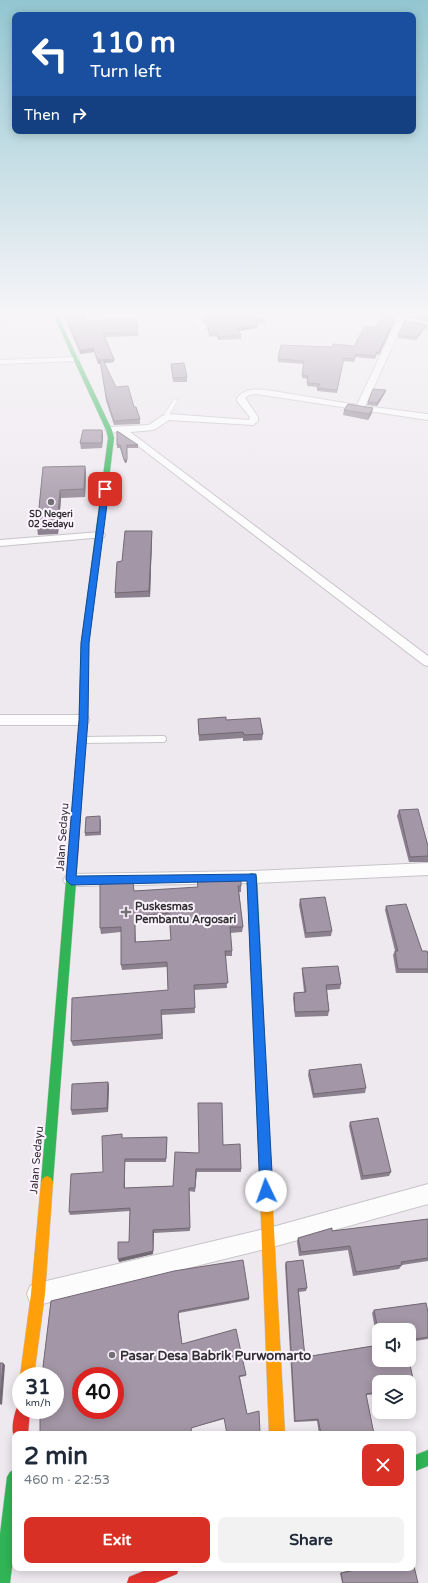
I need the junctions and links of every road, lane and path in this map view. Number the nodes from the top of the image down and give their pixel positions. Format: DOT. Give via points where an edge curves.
graph roads {
  1 [pos="88,386"];
  2 [pos="370,386"];
  3 [pos="175,401"];
  4 [pos="360,408"];
  5 [pos="428,417"];
  6 [pos="165,418"];
  7 [pos="121,429"];
  8 [pos="109,430"];
  9 [pos="100,536"];
  10 [pos="0,543"];
  11 [pos="428,662"];
  12 [pos="0,720"];
  13 [pos="83,720"];
  14 [pos="163,739"];
  15 [pos="82,740"];
  16 [pos="428,869"];
  17 [pos="252,877"];
  18 [pos="71,880"];
  19 [pos="428,1194"];
  20 [pos="268,1238"];
  21 [pos="38,1294"];
  22 [pos="29,1367"];
  23 [pos="22,1419"];
  24 [pos="20,1431"];
  25 [pos="277,1431"];
  26 [pos="428,1458"];
  27 [pos="416,1463"];
  28 [pos="12,1501"];
  29 [pos="164,1571"];
  30 [pos="2,1583"];
  31 [pos="135,1583"];
  1 -- 8 [label="main road, Jalan Sedayu"];
  2 -- 4 [label="street"];
  3 -- 6 [label="lane"];
  4 -- 5 [label="street"];
  4 -- 6 [label="street" via="256,392 248,393 241,398 254,417 254,422"];
  6 -- 7 [label="street" via="151,428"];
  7 -- 8 [label="street"];
  7 -- 11 [label="street"];
  8 -- 9 [label="main road, Jalan Sedayu" via="111,438"];
  9 -- 10 [label="street"];
  9 -- 13 [label="main road, Jalan Sedayu" via="85,643"];
  12 -- 13 [label="street"];
  13 -- 15 [label="main road, Jalan Sedayu"];
  14 -- 15 [label="lane"];
  15 -- 18 [label="main road, Jalan Sedayu"];
  16 -- 17 [label="street"];
  17 -- 18 [label="street"];
  17 -- 20 [label="main road"];
  18 -- 21 [label="main road, Jalan Sedayu"];
  19 -- 20 [label="street"];
  20 -- 21 [label="street"];
  20 -- 25 [label="main road"];
  21 -- 22 [label="main road, Jalan Sedayu"];
  23 -- 24 [label="main road"];
  26 -- 27 [label="main road"];
  28 -- 30 [label="main road"];
  29 -- 31 [label="main road"];
}
